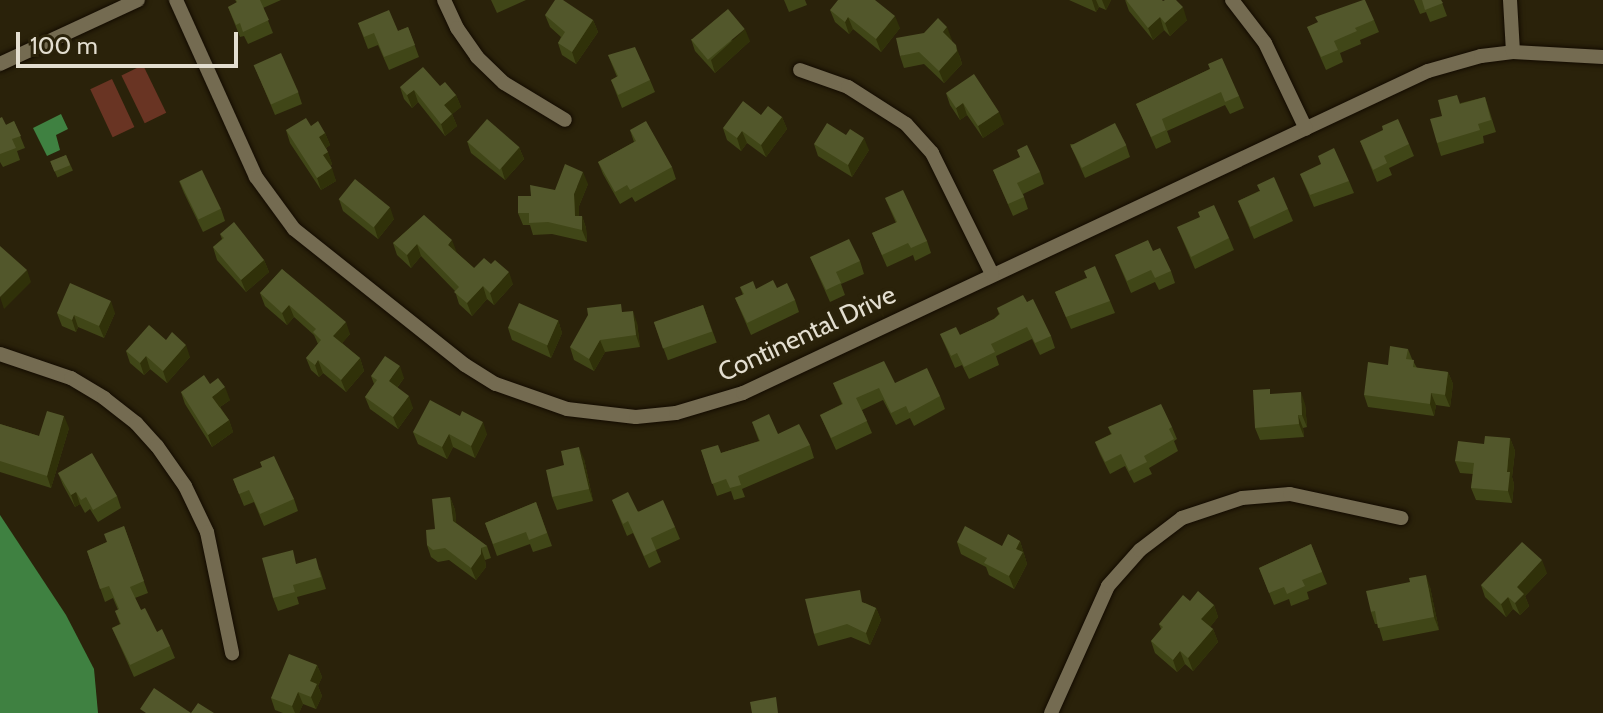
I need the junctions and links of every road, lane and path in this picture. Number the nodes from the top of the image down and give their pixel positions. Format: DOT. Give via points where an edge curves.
graph roads {
  1 [pos="138,0"];
  2 [pos="176,0"];
  3 [pos="444,0"];
  4 [pos="1232,0"];
  5 [pos="1510,0"];
  6 [pos="1513,52"];
  7 [pos="1603,57"];
  8 [pos="0,64"];
  9 [pos="800,70"];
  10 [pos="565,120"];
  11 [pos="1306,129"];
  12 [pos="992,274"];
  13 [pos="0,354"];
  14 [pos="1401,518"];
  15 [pos="232,653"];
  16 [pos="1051,713"];
  1 -- 8 [label="street"];
  2 -- 12 [label="street, Continental Drive" via="256,177 294,229 465,365 531,399 636,417 718,402"];
  3 -- 10 [label="street" via="477,57 504,83"];
  4 -- 11 [label="street" via="1265,43"];
  5 -- 6 [label="street"];
  6 -- 7 [label="street, Continental Drive"];
  6 -- 11 [label="street, Continental Drive" via="1428,71"];
  9 -- 12 [label="street" via="848,87 906,124 932,153"];
  11 -- 12 [label="street, Continental Drive"];
  13 -- 15 [label="street" via="71,378 136,423 157,446 185,486 207,532"];
  14 -- 16 [label="street" via="1290,494 1242,498 1182,518 1140,550 1108,586"];
}
